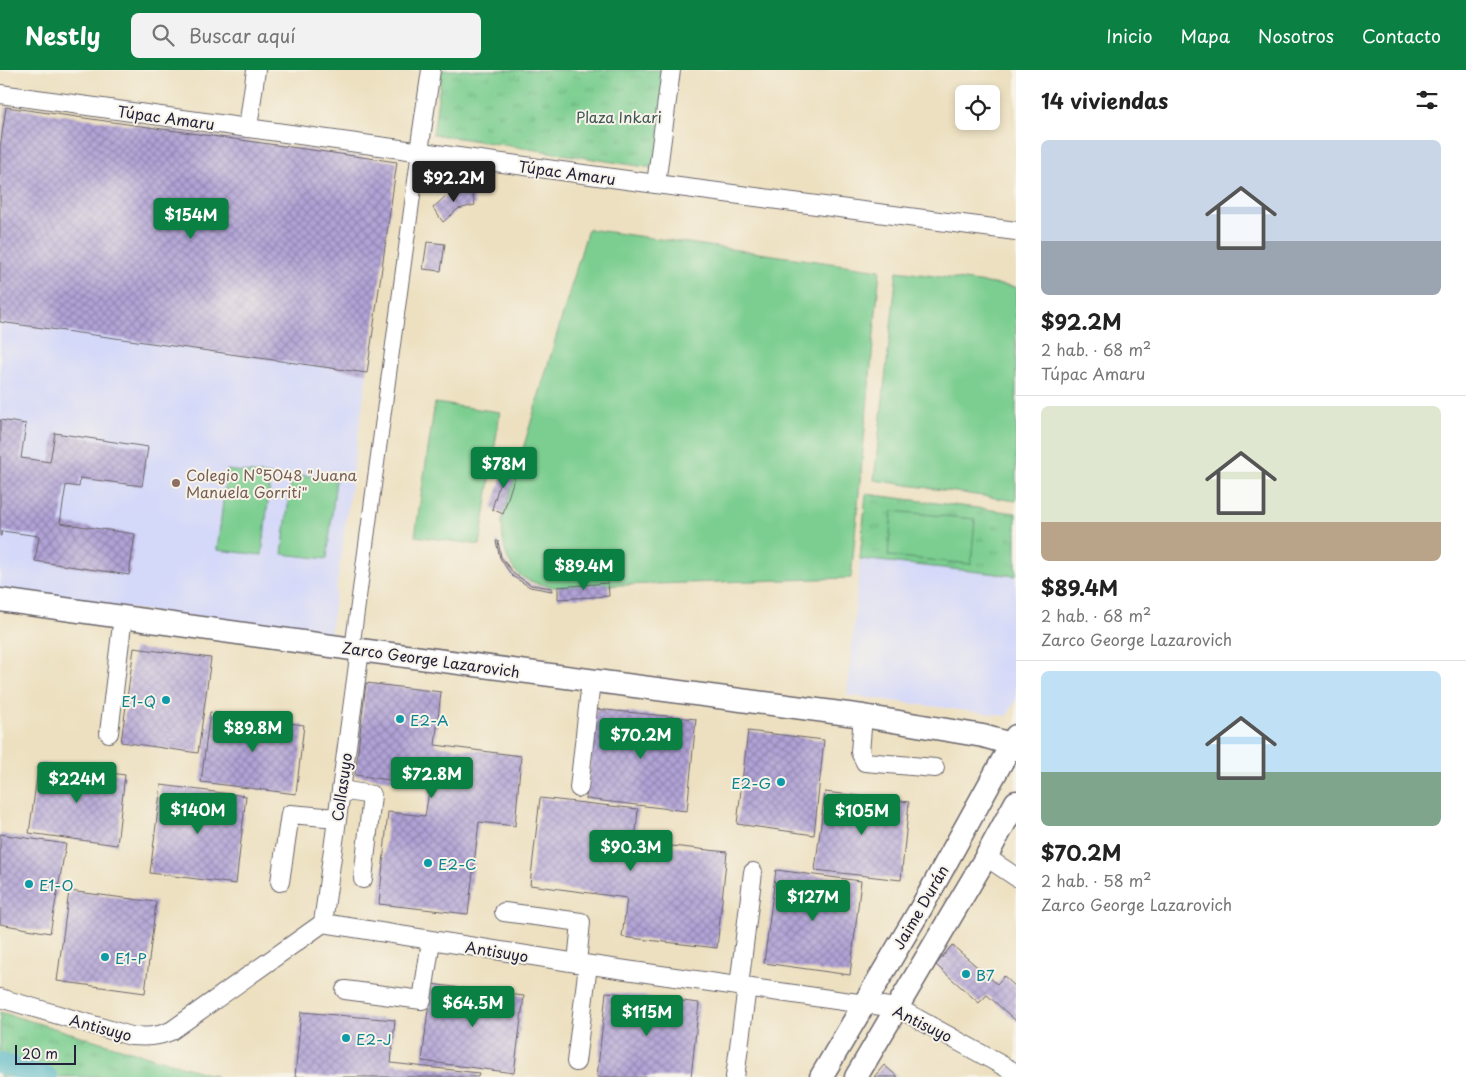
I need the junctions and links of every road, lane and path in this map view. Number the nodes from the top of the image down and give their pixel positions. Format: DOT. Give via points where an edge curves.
graph roads {
  1 [pos="256,70"];
  2 [pos="431,70"];
  3 [pos="671,70"];
  4 [pos="0,94"];
  5 [pos="248,128"];
  6 [pos="419,151"];
  7 [pos="656,184"];
  8 [pos="1016,231"];
  9 [pos="0,600"];
  10 [pos="123,616"];
  11 [pos="356,650"];
  12 [pos="592,680"];
  13 [pos="863,716"];
  14 [pos="108,733"];
  15 [pos="1014,742"];
  16 [pos="935,768"];
  17 [pos="579,788"];
  18 [pos="341,790"];
  19 [pos="1016,802"];
  20 [pos="337,818"];
  21 [pos="986,857"];
  22 [pos="753,872"];
  23 [pos="1016,877"];
  24 [pos="363,879"];
  25 [pos="280,882"];
  26 [pos="504,912"];
  27 [pos="323,923"];
  28 [pos="431,940"];
  29 [pos="583,964"];
  30 [pos="743,987"];
  31 [pos="345,990"];
  32 [pos="0,998"];
  33 [pos="865,1003"];
  34 [pos="898,1008"];
  35 [pos="576,1062"];
  36 [pos="1016,1073"];
  37 [pos="735,1077"];
  38 [pos="821,1077"];
  39 [pos="856,1077"];
  1 -- 5 [label="street"];
  2 -- 6 [label="street"];
  3 -- 7 [label="street"];
  4 -- 5 [label="street, Túpac Amaru"];
  5 -- 6 [label="street, Túpac Amaru"];
  6 -- 7 [label="street, Túpac Amaru"];
  6 -- 11 [label="street"];
  7 -- 8 [label="street, Túpac Amaru"];
  9 -- 10 [label="street, Zarco George Lazarovich"];
  10 -- 11 [label="street, Zarco George Lazarovich"];
  10 -- 14 [label="street"];
  11 -- 12 [label="street, Zarco George Lazarovich"];
  11 -- 18 [label="street, Collasuyo"];
  12 -- 13 [label="street, Zarco George Lazarovich"];
  12 -- 17 [label="street"];
  13 -- 15 [label="street, Zarco George Lazarovich"];
  13 -- 16 [label="street" via="860,752 865,762"];
  15 -- 33 [label="street, Jaime Durán"];
  18 -- 20 [label="street, Collasuyo"];
  18 -- 24 [label="street" via="372,795"];
  19 -- 21 [label="street"];
  20 -- 25 [label="street" via="290,814"];
  20 -- 27 [label="street, Collasuyo"];
  21 -- 23 [label="street"];
  21 -- 34 [label="street"];
  22 -- 30 [label="street"];
  26 -- 29 [label="street" via="581,922"];
  27 -- 28 [label="street, Antisuyo"];
  27 -- 32 [label="street, Antisuyo" via="171,1031 150,1038 131,1036"];
  28 -- 29 [label="street, Antisuyo"];
  28 -- 31 [label="street" via="422,1000"];
  29 -- 30 [label="street, Antisuyo"];
  29 -- 35 [label="street"];
  30 -- 33 [label="street, Antisuyo"];
  30 -- 37 [label="street"];
  33 -- 34 [label="street, Antisuyo"];
  33 -- 38 [label="street, Jaime Durán"];
  34 -- 36 [label="street, Antisuyo"];
  34 -- 39 [label="street"];
}
